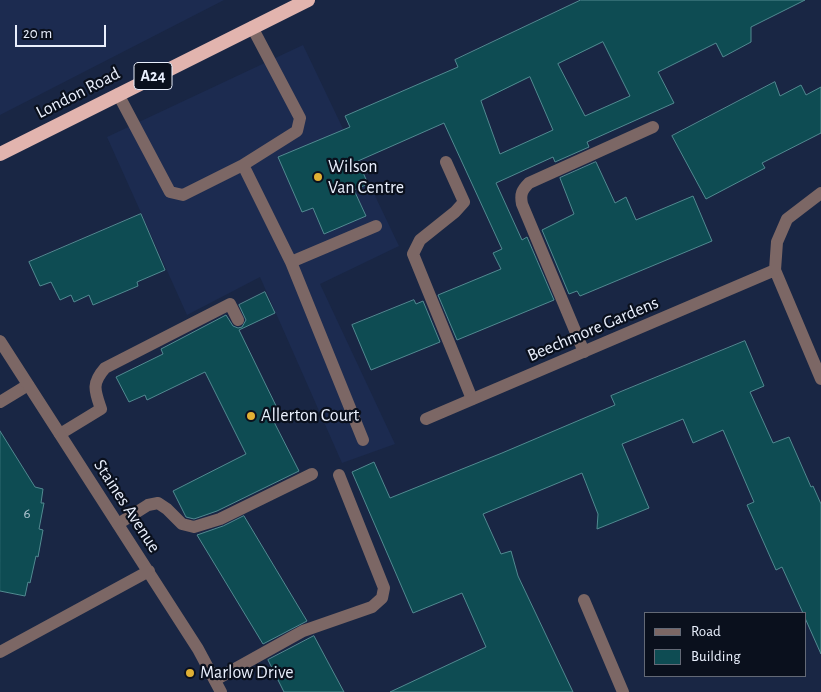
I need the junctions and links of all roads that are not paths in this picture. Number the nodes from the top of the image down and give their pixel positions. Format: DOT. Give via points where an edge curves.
graph roads {
  1 [pos="308,0"];
  2 [pos="252,27"];
  3 [pos="118,94"];
  4 [pos="653,127"];
  5 [pos="0,154"];
  6 [pos="446,162"];
  7 [pos="243,165"];
  8 [pos="821,193"];
  9 [pos="376,226"];
  10 [pos="290,262"];
  11 [pos="775,270"];
  12 [pos="238,320"];
  13 [pos="0,341"];
  14 [pos="584,352"];
  15 [pos="821,379"];
  16 [pos="28,385"];
  17 [pos="472,399"];
  18 [pos="0,402"];
  19 [pos="426,419"];
  20 [pos="60,434"];
  21 [pos="363,440"];
  22 [pos="312,474"];
  23 [pos="339,475"];
  24 [pos="118,524"];
  25 [pos="149,571"];
  26 [pos="584,600"];
  27 [pos="0,652"];
  28 [pos="215,680"];
  29 [pos="221,692"];
  30 [pos="624,692"];
  1 -- 2 [label="highway, London Road / A24"];
  2 -- 3 [label="highway, London Road / A24"];
  2 -- 7 [label="street" via="300,118 297,130"];
  3 -- 5 [label="highway, London Road / A24"];
  3 -- 7 [label="street" via="170,192 183,195"];
  4 -- 14 [label="street" via="528,183 520,195"];
  6 -- 17 [label="street" via="464,202 420,240 414,254"];
  7 -- 10 [label="street"];
  8 -- 11 [label="street" via="787,219 776,242"];
  9 -- 10 [label="street"];
  10 -- 21 [label="street"];
  11 -- 14 [label="street, Beechmore Gardens"];
  11 -- 15 [label="street"];
  12 -- 20 [label="street" via="230,304 105,368 97,377 95,390 101,409"];
  13 -- 16 [label="street, Staines Avenue"];
  14 -- 17 [label="street, Beechmore Gardens"];
  16 -- 18 [label="street"];
  16 -- 20 [label="street, Staines Avenue"];
  17 -- 19 [label="street, Beechmore Gardens"];
  20 -- 24 [label="street, Staines Avenue"];
  22 -- 24 [label="street" via="194,527 182,524 158,503 148,505"];
  23 -- 28 [label="street" via="384,588 382,598 372,607 303,631"];
  24 -- 25 [label="street, Staines Avenue"];
  25 -- 27 [label="street"];
  25 -- 28 [label="street, Staines Avenue"];
  26 -- 30 [label="street"];
  28 -- 29 [label="street, Staines Avenue"];
}
